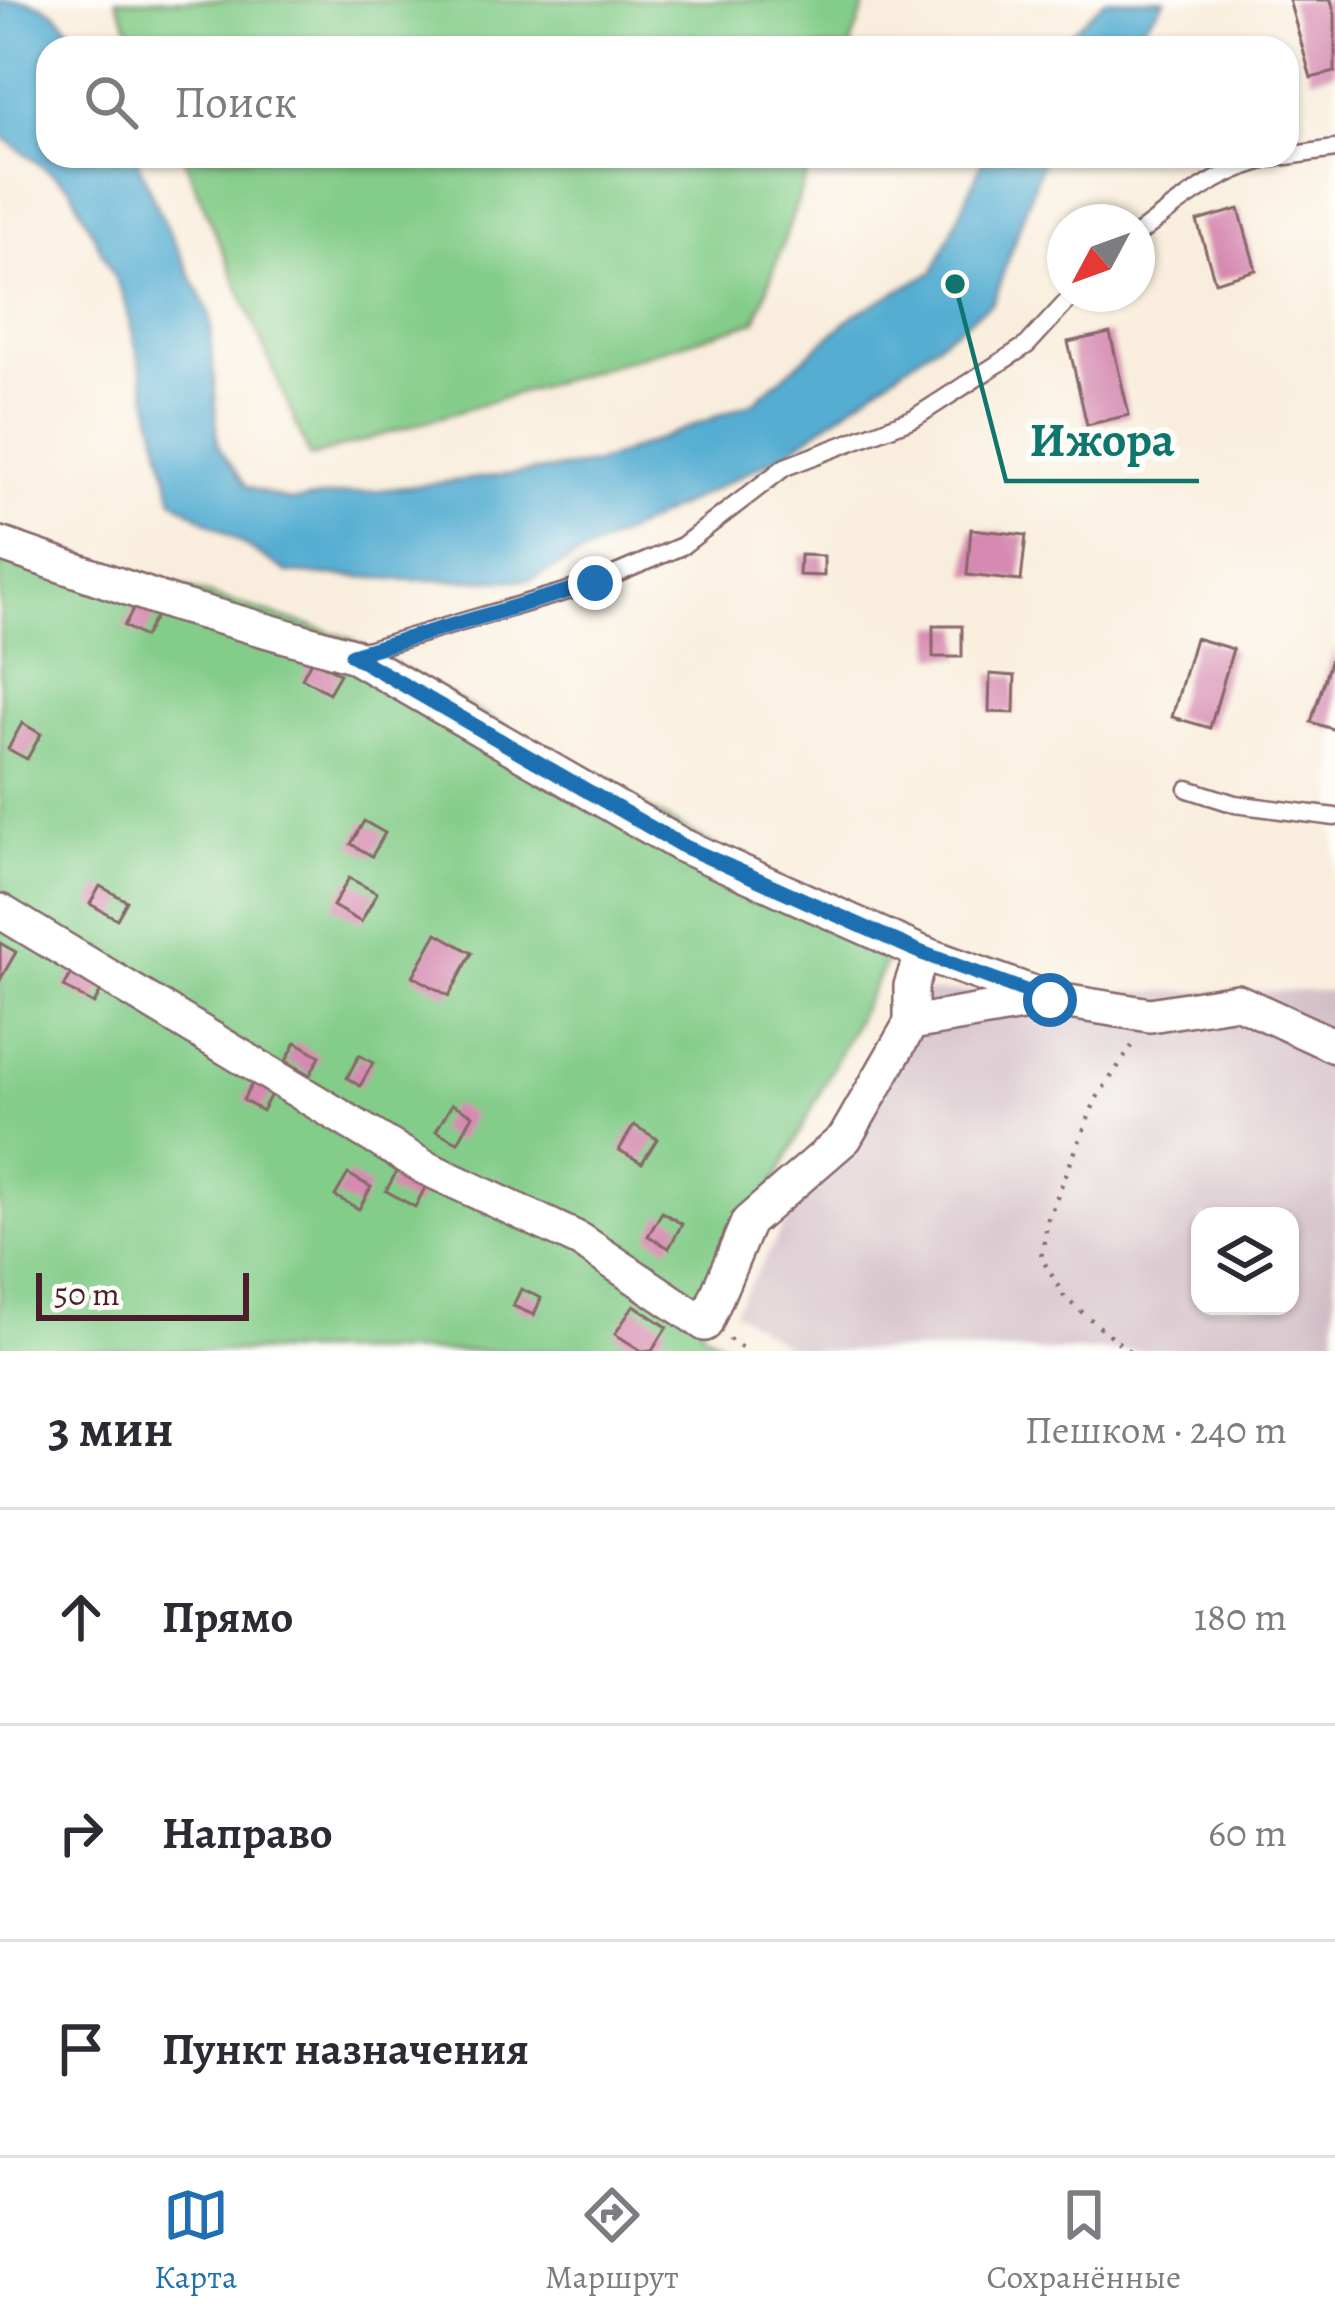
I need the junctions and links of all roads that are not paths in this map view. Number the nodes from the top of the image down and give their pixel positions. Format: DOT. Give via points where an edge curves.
graph roads {
  1 [pos="1335,149"];
  2 [pos="1299,154"];
  3 [pos="1242,168"];
  4 [pos="1155,221"];
  5 [pos="1057,312"];
  6 [pos="0,544"];
  7 [pos="352,655"];
  8 [pos="1188,789"];
  9 [pos="1335,817"];
  10 [pos="0,910"];
  11 [pos="922,953"];
  12 [pos="1050,1000"];
  13 [pos="911,1023"];
  14 [pos="1335,1046"];
  1 -- 2 [label="lane"];
  3 -- 4 [label="lane" via="1200,186"];
  5 -- 7 [label="lane" via="1027,345 914,418 785,467 682,546 595,583"];
  6 -- 7 [label="street"];
  7 -- 11 [label="street" via="681,845"];
  8 -- 9 [label="lane"];
  10 -- 13 [label="street" via="424,1166 580,1240 705,1324 748,1222 845,1138"];
  11 -- 12 [label="street"];
  11 -- 13 [label="street"];
  12 -- 13 [label="street"];
  12 -- 14 [label="street" via="1150,1015 1237,1001"];
}
